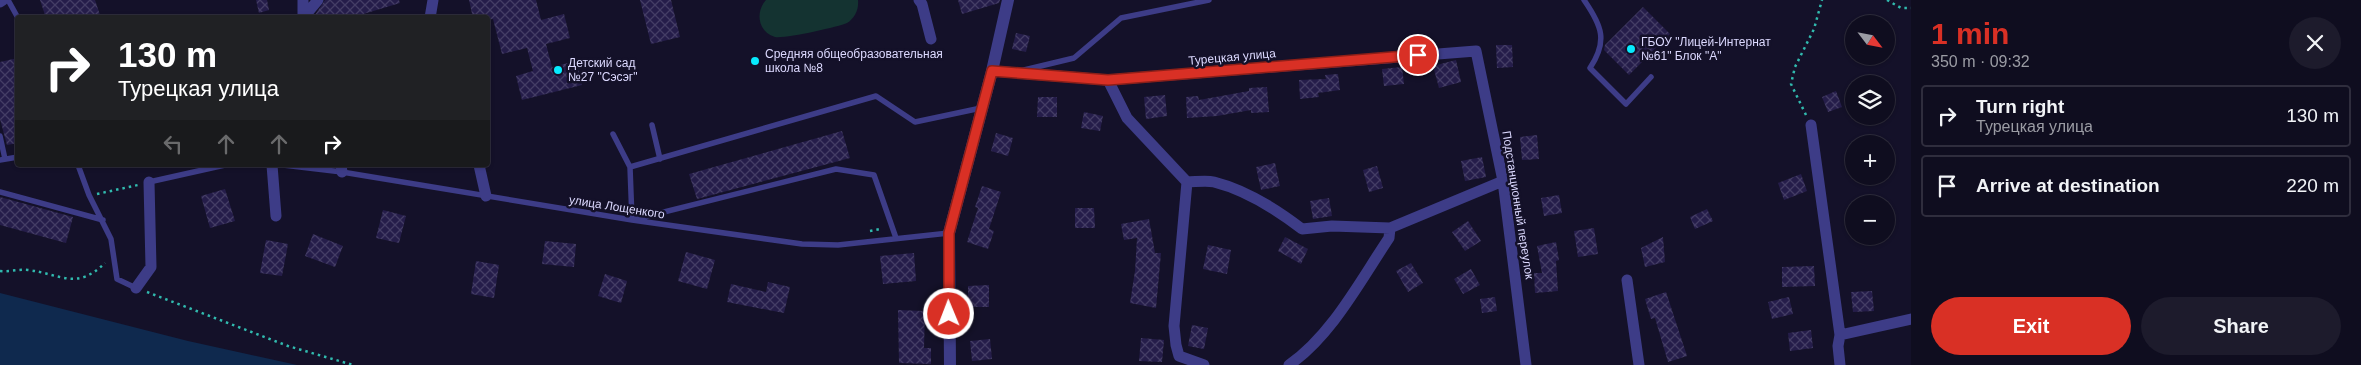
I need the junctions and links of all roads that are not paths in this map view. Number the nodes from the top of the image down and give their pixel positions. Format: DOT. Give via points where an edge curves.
graph roads {
  1 [pos="8,0"];
  2 [pos="303,0"];
  3 [pos="318,0"];
  4 [pos="433,0"];
  5 [pos="919,0"];
  6 [pos="1008,0"];
  7 [pos="1209,0"];
  8 [pos="1584,0"];
  9 [pos="16,15"];
  10 [pos="303,15"];
  11 [pos="306,15"];
  12 [pos="430,15"];
  13 [pos="931,39"];
  14 [pos="1476,51"];
  15 [pos="992,71"];
  16 [pos="1014,73"];
  17 [pos="1651,77"];
  18 [pos="1108,80"];
  19 [pos="982,107"];
  20 [pos="652,125"];
  21 [pos="1811,125"];
  22 [pos="612,134"];
  23 [pos="0,136"];
  24 [pos="660,159"];
  25 [pos="3,160"];
  26 [pos="79,167"];
  27 [pos="216,167"];
  28 [pos="272,167"];
  29 [pos="322,167"];
  30 [pos="479,167"];
  31 [pos="630,167"];
  32 [pos="342,168"];
  33 [pos="1503,181"];
  34 [pos="149,182"];
  35 [pos="1187,182"];
  36 [pos="0,192"];
  37 [pos="486,196"];
  38 [pos="276,216"];
  39 [pos="103,220"];
  40 [pos="632,220"];
  41 [pos="1390,228"];
  42 [pos="949,233"];
  43 [pos="896,238"];
  44 [pos="1627,280"];
  45 [pos="136,288"];
  46 [pos="1911,319"];
  47 [pos="1840,335"];
  48 [pos="950,365"];
  49 [pos="1204,365"];
  50 [pos="1289,365"];
  51 [pos="1526,365"];
  52 [pos="1638,365"];
  53 [pos="1840,365"];
  1 -- 9 [label="lane"];
  2 -- 10 [label="street"];
  3 -- 11 [label="street"];
  4 -- 12 [label="street"];
  5 -- 13 [label="street"];
  6 -- 15 [label="street"];
  7 -- 16 [label="lane" via="1120,18 1074,58"];
  8 -- 17 [label="lane" via="1596,16 1603,41 1590,68 1626,104"];
  14 -- 18 [label="street, Турецкая улица"];
  14 -- 33 [label="street, Подстанционный переулок"];
  15 -- 16 [label="street, Турецкая улица"];
  15 -- 19 [label="street"];
  16 -- 18 [label="street, Турецкая улица"];
  18 -- 35 [label="street" via="1127,118"];
  19 -- 24 [label="lane" via="915,122 876,96"];
  19 -- 42 [label="street"];
  20 -- 24 [label="lane"];
  21 -- 47 [label="street"];
  22 -- 31 [label="lane"];
  23 -- 25 [label="lane"];
  24 -- 31 [label="lane"];
  26 -- 39 [label="lane"];
  27 -- 34 [label="lane"];
  28 -- 38 [label="street"];
  29 -- 32 [label="lane, улица Лощенкого"];
  30 -- 37 [label="street"];
  31 -- 40 [label="lane"];
  32 -- 37 [label="lane, улица Лощенкого"];
  33 -- 41 [label="street"];
  33 -- 51 [label="street, Подстанционный переулок"];
  34 -- 45 [label="street" via="151,267"];
  35 -- 41 [label="street" via="1213,181 1245,194 1281,213 1302,229 1332,226"];
  35 -- 49 [label="street" via="1174,326 1179,356"];
  36 -- 39 [label="lane"];
  37 -- 40 [label="lane, улица Лощенкого"];
  39 -- 45 [label="lane" via="111,239 117,279"];
  40 -- 43 [label="lane, улица Лощенкого" via="802,244 838,245"];
  40 -- 43 [label="lane" via="836,169 874,175"];
  41 -- 50 [label="street" via="1389,238 1322,337"];
  42 -- 43 [label="lane, улица Лощенкого"];
  42 -- 48 [label="street"];
  44 -- 52 [label="street"];
  46 -- 47 [label="street"];
  47 -- 53 [label="street"];
}
